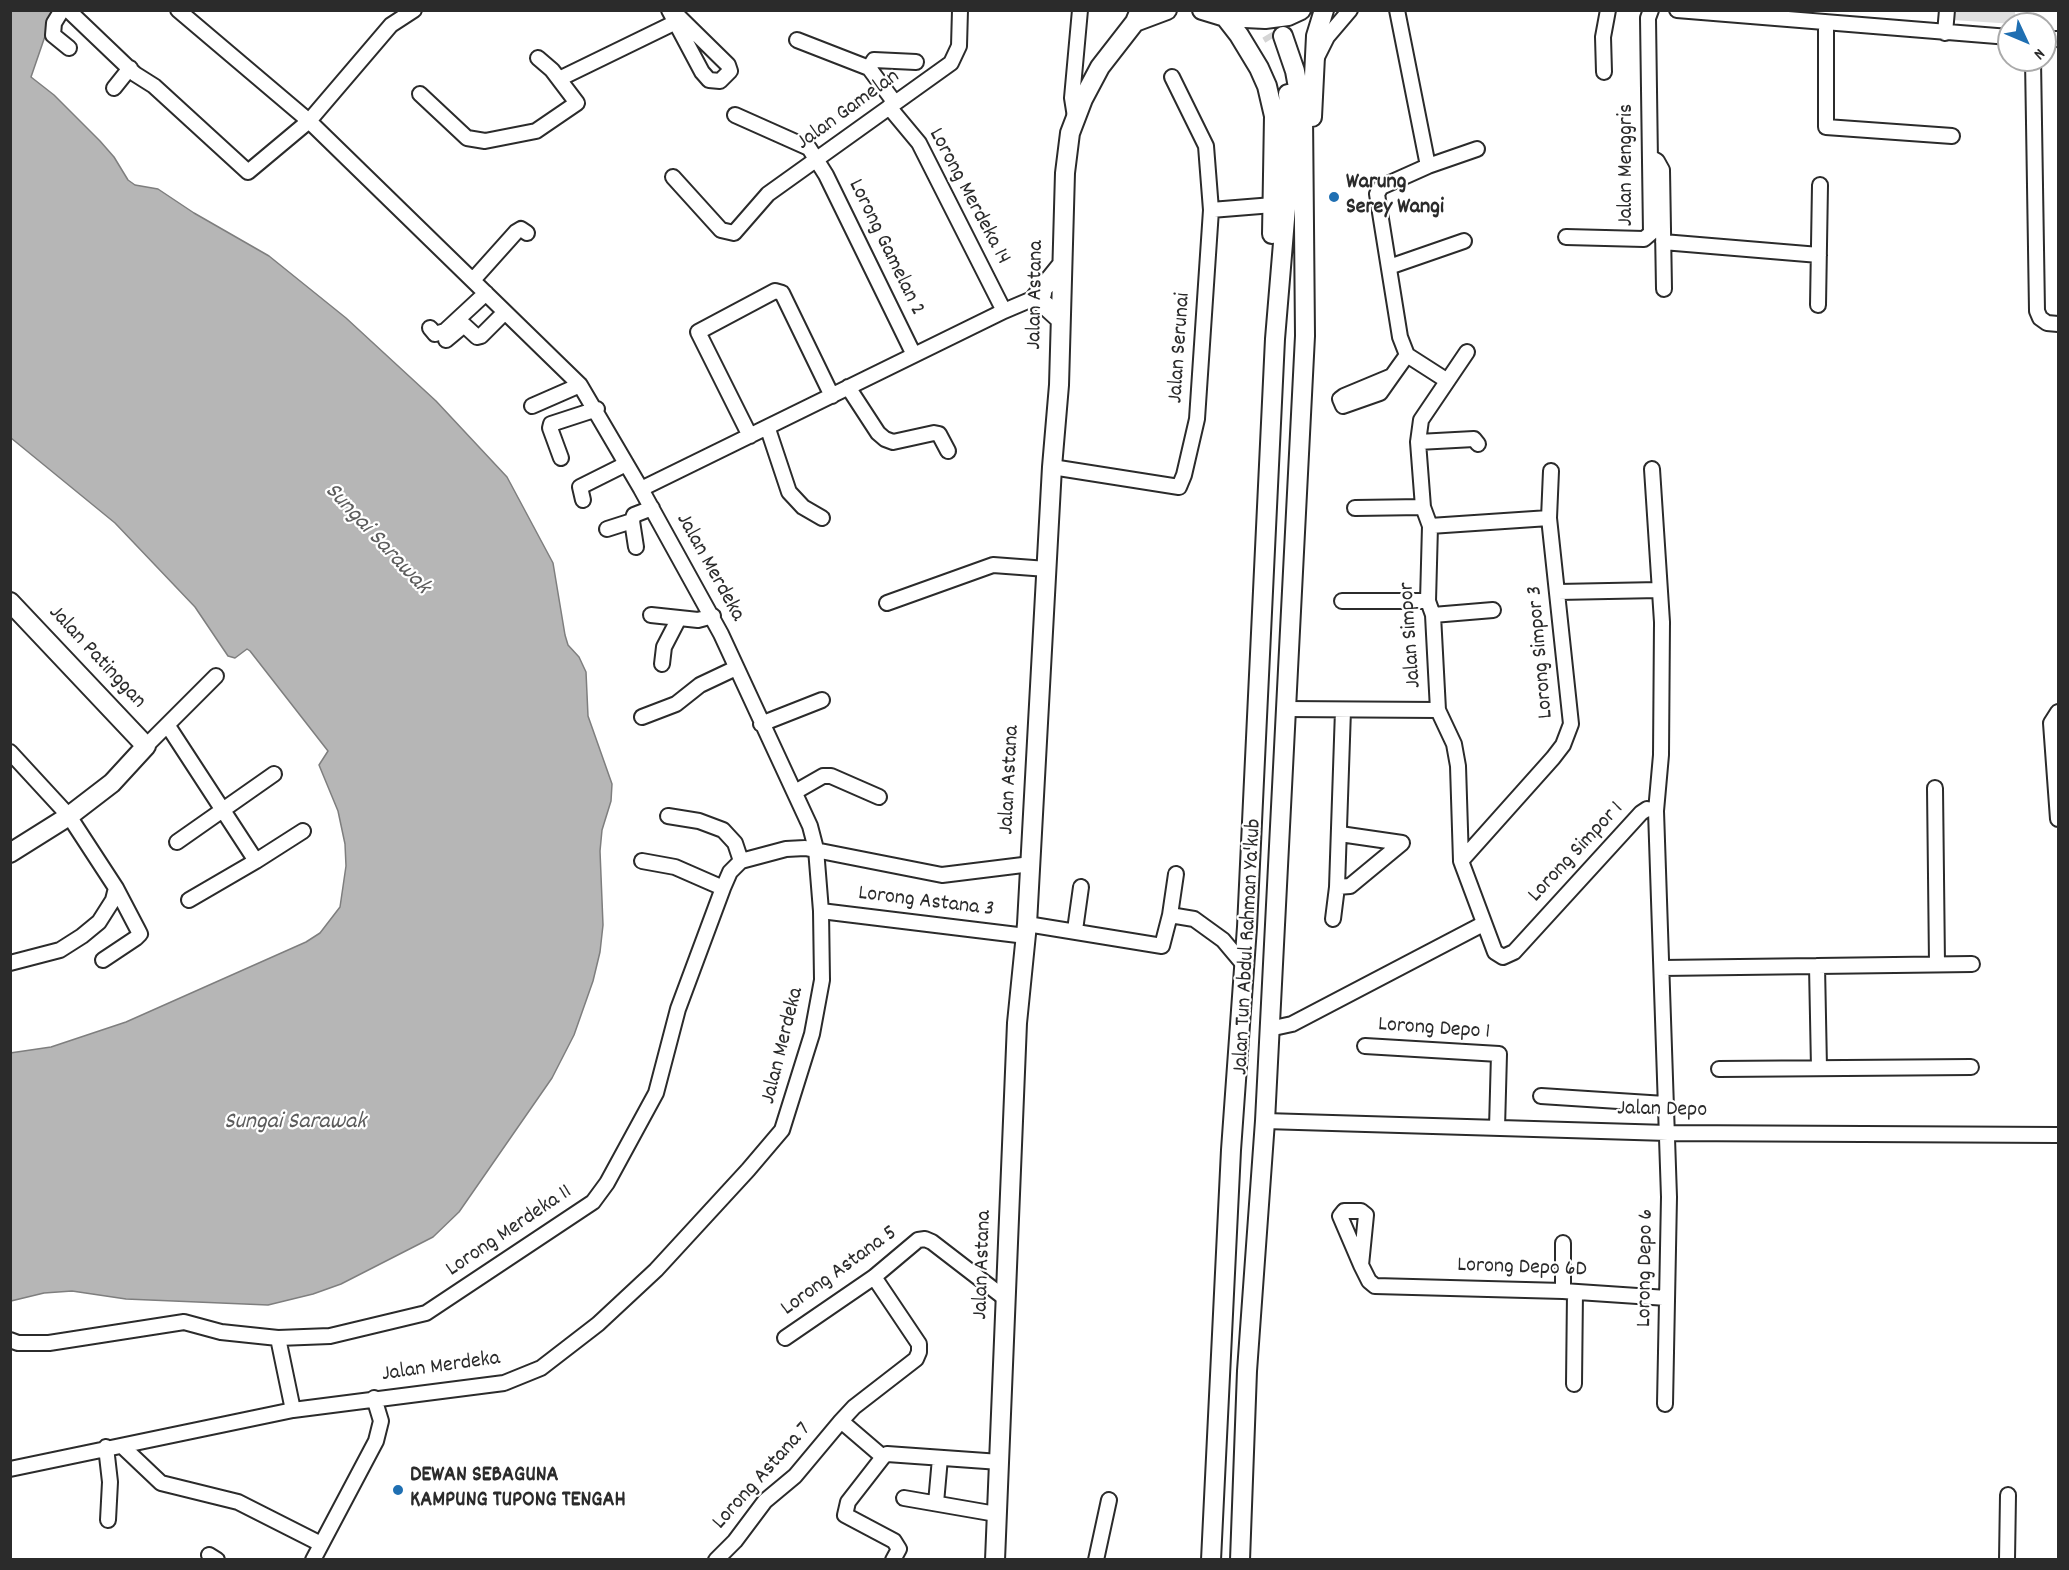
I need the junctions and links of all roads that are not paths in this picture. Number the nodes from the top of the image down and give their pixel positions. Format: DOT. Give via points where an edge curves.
graph roads {
  1 [pos="62,10"];
  2 [pos="69,10"];
  3 [pos="178,10"];
  4 [pos="414,10"];
  5 [pos="960,10"];
  6 [pos="1080,10"];
  7 [pos="1167,10"];
  8 [pos="1202,10"];
  9 [pos="1301,10"];
  10 [pos="1324,10"];
  11 [pos="1350,10"];
  12 [pos="1397,10"];
  13 [pos="1608,10"];
  14 [pos="1652,10"];
  15 [pos="1677,10"];
  16 [pos="1947,10"];
  17 [pos="672,15"];
  18 [pos="1138,16"];
  19 [pos="1225,17"];
  20 [pos="1826,23"];
  21 [pos="1946,33"];
  22 [pos="1997,36"];
  23 [pos="797,40"];
  24 [pos="69,48"];
  25 [pos="538,58"];
  26 [pos="916,62"];
  27 [pos="1313,65"];
  28 [pos="129,68"];
  29 [pos="869,68"];
  30 [pos="1604,72"];
  31 [pos="2033,72"];
  32 [pos="1173,77"];
  33 [pos="559,79"];
  34 [pos="114,88"];
  35 [pos="420,94"];
  36 [pos="892,105"];
  37 [pos="735,115"];
  38 [pos="1075,117"];
  39 [pos="309,121"];
  40 [pos="1952,136"];
  41 [pos="1477,149"];
  42 [pos="1650,157"];
  43 [pos="817,160"];
  44 [pos="1428,166"];
  45 [pos="674,177"];
  46 [pos="1820,185"];
  47 [pos="1273,205"];
  48 [pos="1211,210"];
  49 [pos="527,233"];
  50 [pos="1566,237"];
  51 [pos="1464,241"];
  52 [pos="1663,242"];
  53 [pos="1819,255"];
  54 [pos="1061,266"];
  55 [pos="1389,267"];
  56 [pos="473,280"];
  57 [pos="1060,289"];
  58 [pos="1664,290"];
  59 [pos="486,293"];
  60 [pos="1036,297"];
  61 [pos="1818,305"];
  62 [pos="1004,311"];
  63 [pos="505,312"];
  64 [pos="1059,318"];
  65 [pos="2058,324"];
  66 [pos="430,328"];
  67 [pos="1305,336"];
  68 [pos="1275,339"];
  69 [pos="446,340"];
  70 [pos="1467,352"];
  71 [pos="1407,355"];
  72 [pos="914,356"];
  73 [pos="1392,376"];
  74 [pos="1446,380"];
  75 [pos="580,385"];
  76 [pos="848,387"];
  77 [pos="831,396"];
  78 [pos="532,406"];
  79 [pos="597,409"];
  80 [pos="768,429"];
  81 [pos="750,436"];
  82 [pos="1418,442"];
  83 [pos="1478,444"];
  84 [pos="948,451"];
  85 [pos="561,458"];
  86 [pos="626,464"];
  87 [pos="1052,467"];
  88 [pos="1652,469"];
  89 [pos="1551,471"];
  90 [pos="641,489"];
  91 [pos="583,500"];
  92 [pos="1423,507"];
  93 [pos="652,508"];
  94 [pos="1355,508"];
  95 [pos="822,518"];
  96 [pos="1549,518"];
  97 [pos="632,522"];
  98 [pos="1430,526"];
  99 [pos="607,529"];
  100 [pos="636,547"];
  101 [pos="1047,569"];
  102 [pos="1659,590"];
  103 [pos="1558,592"];
  104 [pos="1342,601"];
  105 [pos="1428,601"];
  106 [pos="10,602"];
  107 [pos="887,603"];
  108 [pos="1493,610"];
  109 [pos="651,615"];
  110 [pos="1433,615"];
  111 [pos="713,616"];
  112 [pos="679,618"];
  113 [pos="662,664"];
  114 [pos="736,668"];
  115 [pos="216,676"];
  116 [pos="822,700"];
  117 [pos="1285,709"];
  118 [pos="1343,710"];
  119 [pos="1438,710"];
  120 [pos="2058,712"];
  121 [pos="642,717"];
  122 [pos="761,724"];
  123 [pos="168,726"];
  124 [pos="146,746"];
  125 [pos="10,752"];
  126 [pos="274,774"];
  127 [pos="1935,788"];
  128 [pos="795,792"];
  129 [pos="879,797"];
  130 [pos="224,810"];
  131 [pos="1656,811"];
  132 [pos="69,816"];
  133 [pos="668,816"];
  134 [pos="2058,819"];
  135 [pos="303,831"];
  136 [pos="1340,834"];
  137 [pos="177,842"];
  138 [pos="816,849"];
  139 [pos="10,854"];
  140 [pos="256,861"];
  141 [pos="642,861"];
  142 [pos="741,861"];
  143 [pos="1461,861"];
  144 [pos="1031,864"];
  145 [pos="1176,874"];
  146 [pos="1082,887"];
  147 [pos="1337,887"];
  148 [pos="116,888"];
  149 [pos="723,888"];
  150 [pos="189,900"];
  151 [pos="821,911"];
  152 [pos="1170,915"];
  153 [pos="1333,919"];
  154 [pos="1483,924"];
  155 [pos="1247,927"];
  156 [pos="1027,930"];
  157 [pos="1074,930"];
  158 [pos="1223,940"];
  159 [pos="1495,952"];
  160 [pos="103,960"];
  161 [pos="10,963"];
  162 [pos="1937,964"];
  163 [pos="1972,964"];
  164 [pos="1244,965"];
  165 [pos="1817,966"];
  166 [pos="1662,968"];
  167 [pos="1269,1029"];
  168 [pos="1365,1046"];
  169 [pos="1971,1067"];
  170 [pos="1819,1068"];
  171 [pos="1719,1069"];
  172 [pos="1541,1096"];
  173 [pos="1665,1104"];
  174 [pos="1265,1121"];
  175 [pos="1497,1128"];
  176 [pos="1668,1133"];
  177 [pos="2058,1135"];
  178 [pos="1563,1243"];
  179 [pos="1361,1264"];
  180 [pos="874,1278"];
  181 [pos="1569,1292"];
  182 [pos="1667,1298"];
  183 [pos="1006,1299"];
  184 [pos="279,1338"];
  185 [pos="785,1338"];
  186 [pos="10,1340"];
  187 [pos="1574,1384"];
  188 [pos="374,1398"];
  189 [pos="1665,1404"];
  190 [pos="293,1410"];
  191 [pos="841,1421"];
  192 [pos="122,1446"];
  193 [pos="106,1447"];
  194 [pos="883,1457"];
  195 [pos="940,1458"];
  196 [pos="1000,1462"];
  197 [pos="10,1469"];
  198 [pos="2008,1495"];
  199 [pos="904,1498"];
  200 [pos="1109,1500"];
  201 [pos="936,1503"];
  202 [pos="996,1514"];
  203 [pos="108,1520"];
  204 [pos="321,1544"];
  205 [pos="313,1560"];
  206 [pos="716,1560"];
  207 [pos="893,1560"];
  208 [pos="995,1560"];
  209 [pos="1096,1560"];
  210 [pos="1211,1560"];
  211 [pos="1240,1560"];
  212 [pos="2007,1560"];
  1 -- 24 [label="street" via="54,23 53,35"];
  2 -- 28 [label="street"];
  3 -- 39 [label="street, Jalan Merdeka"];
  4 -- 39 [label="street" via="391,25"];
  5 -- 36 [label="street, Jalan Gamelan" via="958,54"];
  6 -- 38 [label="street" via="1072,98"];
  7 -- 18 [label="main road"];
  8 -- 19 [label="main road"];
  9 -- 19 [label="main road" via="1265,19"];
  10 -- 27 [label="main road"];
  11 -- 27 [label="street" via="1327,37"];
  12 -- 44 [label="street"];
  13 -- 30 [label="street" via="1603,37"];
  14 -- 42 [label="street, Jalan Menggris" via="1648,18"];
  15 -- 20 [label="street"];
  16 -- 21 [label="street"];
  17 -- 17 [label="street" via="710,80 720,81 730,70 723,59"];
  17 -- 33 [label="street"];
  18 -- 38 [label="main road, Jalan Astana" via="1100,67"];
  19 -- 47 [label="main road" via="1267,86 1274,116"];
  20 -- 21 [label="street"];
  20 -- 40 [label="street" via="1826,127"];
  21 -- 22 [label="street"];
  23 -- 29 [label="street"];
  25 -- 33 [label="street"];
  26 -- 29 [label="street" via="874,60"];
  27 -- 67 [label="main road" via="1313,309"];
  28 -- 34 [label="street"];
  28 -- 39 [label="street" via="248,172"];
  29 -- 36 [label="street, Lorong Merdeka 14"];
  31 -- 65 [label="street" via="2037,311 2047,323"];
  32 -- 48 [label="street, Jalan Serunai" via="1206,146"];
  33 -- 35 [label="street" via="577,102 537,131 485,141 467,138"];
  36 -- 43 [label="street, Jalan Gamelan"];
  36 -- 62 [label="street, Lorong Merdeka 14" via="919,143"];
  37 -- 43 [label="street" via="809,148"];
  38 -- 54 [label="main road, Jalan Astana" via="1065,173"];
  39 -- 56 [label="street, Jalan Merdeka"];
  41 -- 44 [label="street"];
  42 -- 50 [label="street, Jalan Menggris" via="1648,237"];
  42 -- 52 [label="street" via="1662,170"];
  43 -- 45 [label="street, Jalan Gamelan" via="768,194 734,233 721,230"];
  43 -- 72 [label="street, Lorong Gamelan 2"];
  44 -- 55 [label="street" via="1381,187 1377,195"];
  46 -- 53 [label="street"];
  47 -- 48 [label="street"];
  47 -- 68 [label="main road" via="1268,318"];
  48 -- 87 [label="street, Jalan Serunai" via="1197,419 1179,487"];
  49 -- 56 [label="street" via="521,229 516,232"];
  51 -- 55 [label="street"];
  52 -- 53 [label="street"];
  52 -- 58 [label="street"];
  53 -- 61 [label="street"];
  54 -- 57 [label="main road, Jalan Astana"];
  54 -- 60 [label="main road"];
  55 -- 71 [label="street" via="1400,337"];
  56 -- 59 [label="street, Jalan Merdeka"];
  57 -- 60 [label="street"];
  57 -- 64 [label="main road, Jalan Astana"];
  59 -- 63 [label="street, Jalan Merdeka"];
  59 -- 66 [label="street" via="445,331 435,334"];
  60 -- 62 [label="street"];
  60 -- 64 [label="main road"];
  62 -- 72 [label="street"];
  63 -- 69 [label="street" via="481,336 477,337 464,325"];
  63 -- 75 [label="street, Jalan Merdeka"];
  64 -- 87 [label="main road, Jalan Astana" via="1059,385"];
  67 -- 68 [label="main road" via="1303,115 1295,70 1278,37 1290,116"];
  67 -- 117 [label="main road, Jalan Tun Abdul Rahman Ya'kub"];
  68 -- 155 [label="main road, Jalan Tun Abdul Rahman Ya'kub"];
  70 -- 74 [label="street, Jalan Simpor"];
  71 -- 73 [label="street"];
  71 -- 74 [label="street"];
  72 -- 76 [label="street"];
  74 -- 82 [label="street, Jalan Simpor" via="1421,420"];
  75 -- 78 [label="street"];
  75 -- 79 [label="street, Jalan Merdeka"];
  76 -- 77 [label="street"];
  76 -- 84 [label="street" via="885,439 893,442 934,433 939,434"];
  77 -- 80 [label="street"];
  77 -- 81 [label="street" via="782,293 775,291 699,332"];
  79 -- 85 [label="street" via="551,424"];
  79 -- 86 [label="street, Jalan Merdeka"];
  80 -- 81 [label="street"];
  80 -- 95 [label="street" via="789,492 803,507"];
  81 -- 90 [label="street"];
  82 -- 83 [label="street" via="1474,439"];
  82 -- 92 [label="street, Jalan Simpor"];
  86 -- 90 [label="street, Jalan Merdeka"];
  86 -- 91 [label="street" via="580,487"];
  87 -- 101 [label="main road, Jalan Astana"];
  88 -- 102 [label="street"];
  89 -- 96 [label="street, Lorong Simpor 3"];
  90 -- 93 [label="street, Jalan Merdeka"];
  92 -- 94 [label="street"];
  92 -- 98 [label="street, Jalan Simpor"];
  93 -- 97 [label="street" via="638,513"];
  93 -- 111 [label="street, Jalan Merdeka"];
  96 -- 98 [label="street"];
  96 -- 103 [label="street, Lorong Simpor 3"];
  97 -- 99 [label="street"];
  97 -- 100 [label="street"];
  98 -- 105 [label="street, Jalan Simpor"];
  101 -- 107 [label="street" via="993,565"];
  101 -- 144 [label="main road, Jalan Astana"];
  102 -- 103 [label="street"];
  102 -- 131 [label="street" via="1662,733"];
  103 -- 143 [label="street, Lorong Simpor 3" via="1569,733 1553,758"];
  104 -- 105 [label="street"];
  105 -- 110 [label="street, Jalan Simpor"];
  106 -- 124 [label="main road, Jalan Patinggan"];
  108 -- 110 [label="street"];
  109 -- 112 [label="street"];
  110 -- 119 [label="street, Jalan Simpor"];
  111 -- 112 [label="street" via="698,620"];
  111 -- 114 [label="street, Jalan Merdeka"];
  112 -- 113 [label="street" via="663,647"];
  114 -- 121 [label="street" via="700,685 676,704"];
  114 -- 122 [label="street, Jalan Merdeka"];
  115 -- 123 [label="street"];
  116 -- 122 [label="street"];
  117 -- 118 [label="street"];
  117 -- 167 [label="main road, Jalan Tun Abdul Rahman Ya'kub"];
  118 -- 119 [label="street"];
  118 -- 136 [label="street"];
  119 -- 143 [label="street, Jalan Simpor" via="1454,744 1458,766"];
  120 -- 134 [label="street" via="2051,723"];
  122 -- 128 [label="street, Jalan Merdeka"];
  123 -- 124 [label="street"];
  123 -- 130 [label="street"];
  124 -- 132 [label="main road" via="112,783"];
  125 -- 132 [label="street"];
  126 -- 130 [label="street"];
  127 -- 162 [label="street"];
  128 -- 129 [label="street" via="823,776 831,776"];
  128 -- 138 [label="street, Jalan Merdeka"];
  130 -- 137 [label="street"];
  130 -- 140 [label="street"];
  131 -- 159 [label="street, Lorong Simpor 1" via="1647,809 1641,813 1514,952 1503,957"];
  131 -- 166 [label="street, Lorong Simpor 1"];
  132 -- 139 [label="main road"];
  132 -- 148 [label="street"];
  133 -- 142 [label="street" via="723,830 735,843"];
  135 -- 140 [label="street"];
  136 -- 147 [label="street"];
  136 -- 147 [label="street" via="1401,843 1350,885"];
  138 -- 142 [label="street" via="786,849"];
  138 -- 144 [label="street" via="942,875"];
  138 -- 151 [label="street, Jalan Merdeka"];
  140 -- 150 [label="street"];
  141 -- 149 [label="street" via="675,867"];
  142 -- 149 [label="street, Lorong Merdeka 11" via="730,872"];
  143 -- 154 [label="street, Jalan Simpor"];
  144 -- 156 [label="main road, Jalan Astana"];
  145 -- 152 [label="street"];
  146 -- 157 [label="street"];
  147 -- 153 [label="street"];
  148 -- 160 [label="street" via="140,934"];
  148 -- 161 [label="street" via="104,915 82,936 60,950"];
  149 -- 184 [label="street, Lorong Merdeka 11" via="678,1009 656,1093 633,1141 592,1202 426,1313 330,1336"];
  151 -- 156 [label="street, Lorong Astana 3"];
  151 -- 188 [label="street, Jalan Merdeka" via="822,980 791,1108 782,1130 702,1220 598,1324 540,1368 504,1383"];
  152 -- 157 [label="street, Lorong Astana 3" via="1162,946"];
  152 -- 158 [label="street" via="1194,919"];
  154 -- 159 [label="street, Jalan Simpor"];
  154 -- 167 [label="street" via="1292,1024"];
  155 -- 158 [label="street"];
  155 -- 164 [label="main road, Jalan Tun Abdul Rahman Ya'kub"];
  156 -- 157 [label="street, Lorong Astana 3"];
  156 -- 183 [label="main road, Jalan Astana" via="1018,1007"];
  158 -- 164 [label="street"];
  162 -- 163 [label="street"];
  162 -- 165 [label="street"];
  164 -- 210 [label="main road, Jalan Tun Abdul Rahman Ya'kub"];
  165 -- 166 [label="street"];
  165 -- 170 [label="street"];
  166 -- 173 [label="street, Lorong Simpor 1"];
  167 -- 174 [label="main road, Jalan Tun Abdul Rahman Ya'kub"];
  168 -- 175 [label="street, Lorong Depo 1" via="1499,1054"];
  169 -- 170 [label="street"];
  170 -- 171 [label="street"];
  172 -- 173 [label="street"];
  173 -- 176 [label="street, Lorong Depo 6"];
  174 -- 175 [label="street, Jalan Depo"];
  174 -- 211 [label="main road, Jalan Tun Abdul Rahman Ya'kub" via="1247,1371"];
  175 -- 176 [label="street, Jalan Depo"];
  176 -- 177 [label="street, Jalan Depo"];
  176 -- 182 [label="street, Lorong Depo 6"];
  178 -- 181 [label="street"];
  179 -- 181 [label="street, Lorong Depo 6D" via="1375,1286"];
  180 -- 183 [label="street, Lorong Astana 5" via="918,1240 926,1239"];
  180 -- 185 [label="street, Lorong Astana 5"];
  180 -- 191 [label="street, Lorong Astana 7" via="919,1344 919,1352 916,1359"];
  181 -- 182 [label="street, Lorong Depo 6D"];
  181 -- 187 [label="street"];
  182 -- 189 [label="street, Lorong Depo 6"];
  183 -- 196 [label="main road, Jalan Astana"];
  184 -- 186 [label="street, Lorong Merdeka 11" via="221,1332 184,1322 49,1343"];
  184 -- 190 [label="street"];
  188 -- 190 [label="street, Jalan Merdeka"];
  188 -- 204 [label="street" via="380,1430"];
  190 -- 192 [label="street, Jalan Merdeka"];
  191 -- 194 [label="street"];
  191 -- 206 [label="street, Lorong Astana 7" via="795,1476 765,1501"];
  192 -- 193 [label="street, Jalan Merdeka"];
  192 -- 204 [label="street" via="161,1483 238,1502"];
  193 -- 197 [label="street, Jalan Merdeka"];
  193 -- 203 [label="street" via="110,1482"];
  194 -- 195 [label="street" via="887,1454"];
  194 -- 207 [label="street" via="848,1502 845,1515 894,1541 899,1548"];
  195 -- 196 [label="street"];
  195 -- 201 [label="street"];
  196 -- 202 [label="main road, Jalan Astana"];
  198 -- 212 [label="street"];
  199 -- 201 [label="street"];
  200 -- 209 [label="street"];
  201 -- 202 [label="street"];
  202 -- 208 [label="main road, Jalan Astana"];
  204 -- 205 [label="street"];
}
